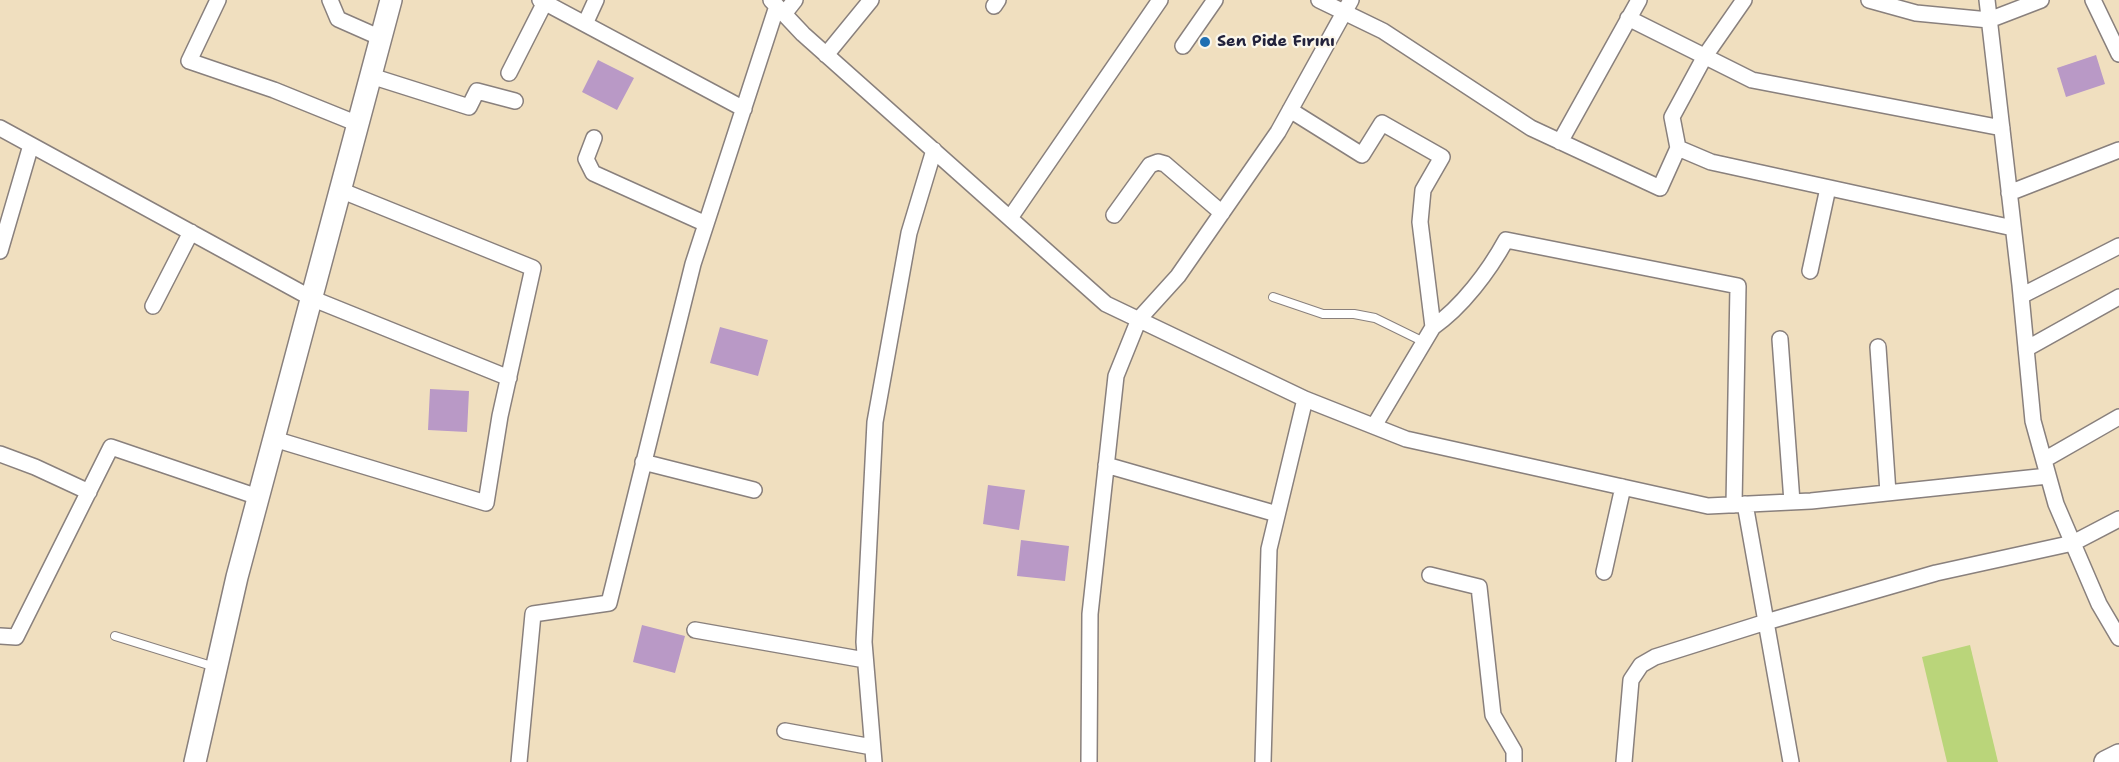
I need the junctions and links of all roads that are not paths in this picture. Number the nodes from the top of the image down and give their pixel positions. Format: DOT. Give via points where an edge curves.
graph roads {
  1 [pos="218,0"];
  2 [pos="330,0"];
  3 [pos="391,0"];
  4 [pos="596,0"];
  5 [pos="795,0"];
  6 [pos="871,0"];
  7 [pos="1160,0"];
  8 [pos="1215,0"];
  9 [pos="1319,0"];
  10 [pos="1639,0"];
  11 [pos="1744,0"];
  12 [pos="1869,0"];
  13 [pos="1987,0"];
  14 [pos="2041,0"];
  15 [pos="2093,0"];
  16 [pos="542,1"];
  17 [pos="1347,6"];
  18 [pos="777,7"];
  19 [pos="1628,18"];
  20 [pos="1989,20"];
  21 [pos="585,24"];
  22 [pos="381,38"];
  23 [pos="1183,46"];
  24 [pos="2119,54"];
  25 [pos="826,55"];
  26 [pos="1705,56"];
  27 [pos="509,73"];
  28 [pos="371,76"];
  29 [pos="515,101"];
  30 [pos="744,109"];
  31 [pos="1290,110"];
  32 [pos="358,124"];
  33 [pos="0,128"];
  34 [pos="2002,128"];
  35 [pos="594,138"];
  36 [pos="1560,142"];
  37 [pos="31,145"];
  38 [pos="1678,148"];
  39 [pos="934,150"];
  40 [pos="2119,150"];
  41 [pos="1828,188"];
  42 [pos="340,190"];
  43 [pos="2009,193"];
  44 [pos="1222,213"];
  45 [pos="1114,215"];
  46 [pos="1010,218"];
  47 [pos="706,224"];
  48 [pos="2013,228"];
  49 [pos="191,232"];
  50 [pos="2119,246"];
  51 [pos="0,251"];
  52 [pos="1810,271"];
  53 [pos="2021,296"];
  54 [pos="1273,297"];
  55 [pos="2119,297"];
  56 [pos="311,298"];
  57 [pos="153,306"];
  58 [pos="1138,319"];
  59 [pos="1433,327"];
  60 [pos="1780,339"];
  61 [pos="1424,342"];
  62 [pos="1878,347"];
  63 [pos="2026,349"];
  64 [pos="509,378"];
  65 [pos="1305,399"];
  66 [pos="2119,417"];
  67 [pos="1374,426"];
  68 [pos="274,438"];
  69 [pos="0,454"];
  70 [pos="643,462"];
  71 [pos="1106,465"];
  72 [pos="2046,468"];
  73 [pos="1623,487"];
  74 [pos="754,490"];
  75 [pos="89,492"];
  76 [pos="1888,493"];
  77 [pos="258,496"];
  78 [pos="1792,502"];
  79 [pos="1739,504"];
  80 [pos="1277,514"];
  81 [pos="2119,519"];
  82 [pos="2073,543"];
  83 [pos="1604,572"];
  84 [pos="1430,575"];
  85 [pos="1766,622"];
  86 [pos="695,630"];
  87 [pos="0,636"];
  88 [pos="115,636"];
  89 [pos="2119,638"];
  90 [pos="865,660"];
  91 [pos="215,667"];
  92 [pos="785,731"];
  93 [pos="873,754"];
  94 [pos="195,762"];
  95 [pos="519,762"];
  96 [pos="1089,762"];
  97 [pos="1263,762"];
  98 [pos="1514,762"];
  99 [pos="1624,762"];
  100 [pos="1791,762"];
  1 -- 32 [label="street" via="189,61"];
  2 -- 22 [label="street" via="338,19"];
  3 -- 22 [label="main road"];
  4 -- 21 [label="street"];
  5 -- 18 [label="street"];
  6 -- 25 [label="street"];
  7 -- 46 [label="street"];
  8 -- 23 [label="street"];
  9 -- 17 [label="street"];
  10 -- 19 [label="street"];
  11 -- 26 [label="street"];
  12 -- 20 [label="street" via="1916,13"];
  13 -- 20 [label="street"];
  14 -- 20 [label="street"];
  15 -- 24 [label="street"];
  16 -- 21 [label="street"];
  16 -- 27 [label="street"];
  17 -- 31 [label="street"];
  17 -- 36 [label="street" via="1531,128"];
  18 -- 25 [label="street"];
  18 -- 30 [label="street"];
  19 -- 26 [label="street"];
  19 -- 36 [label="street"];
  20 -- 34 [label="street"];
  21 -- 30 [label="street"];
  22 -- 28 [label="main road"];
  25 -- 39 [label="street"];
  26 -- 34 [label="street" via="1752,80"];
  26 -- 38 [label="street" via="1672,117"];
  28 -- 29 [label="street" via="469,107 477,91"];
  28 -- 32 [label="main road"];
  30 -- 47 [label="street"];
  31 -- 44 [label="street"];
  31 -- 59 [label="street" via="1362,155 1382,123 1442,158 1423,190 1420,222"];
  32 -- 42 [label="main road"];
  33 -- 37 [label="street"];
  34 -- 43 [label="street"];
  35 -- 47 [label="street" via="586,159 593,173"];
  36 -- 38 [label="street" via="1660,188"];
  37 -- 49 [label="street"];
  37 -- 51 [label="street"];
  38 -- 41 [label="street" via="1712,162"];
  39 -- 46 [label="street"];
  39 -- 90 [label="street" via="909,233 875,422"];
  40 -- 43 [label="street"];
  41 -- 48 [label="street"];
  41 -- 52 [label="street"];
  42 -- 56 [label="main road"];
  42 -- 64 [label="street" via="533,268"];
  43 -- 48 [label="street"];
  44 -- 45 [label="street" via="1158,162 1150,165"];
  44 -- 58 [label="street" via="1178,276"];
  46 -- 58 [label="street" via="1106,304"];
  47 -- 70 [label="street"];
  48 -- 53 [label="street"];
  49 -- 56 [label="street"];
  49 -- 57 [label="street"];
  50 -- 53 [label="street"];
  53 -- 63 [label="street"];
  54 -- 61 [label="lane" via="1323,314 1375,318"];
  55 -- 63 [label="street"];
  56 -- 64 [label="street"];
  56 -- 68 [label="main road"];
  58 -- 65 [label="street"];
  58 -- 71 [label="street" via="1116,376"];
  59 -- 61 [label="street"];
  59 -- 79 [label="street" via="1445,319 1492,264 1506,240 1738,286"];
  60 -- 78 [label="street"];
  61 -- 67 [label="street"];
  62 -- 76 [label="street"];
  63 -- 72 [label="street" via="2033,421"];
  64 -- 68 [label="street" via="486,503"];
  65 -- 67 [label="street"];
  65 -- 80 [label="street"];
  66 -- 72 [label="street"];
  67 -- 73 [label="street" via="1407,439"];
  68 -- 77 [label="main road"];
  69 -- 75 [label="street"];
  70 -- 74 [label="street"];
  70 -- 95 [label="street" via="609,603 533,614"];
  71 -- 80 [label="street"];
  71 -- 96 [label="street" via="1090,614"];
  72 -- 76 [label="street"];
  72 -- 82 [label="street"];
  73 -- 79 [label="street" via="1708,506"];
  73 -- 83 [label="street"];
  75 -- 77 [label="street" via="111,447"];
  75 -- 87 [label="street" via="16,637"];
  76 -- 78 [label="street"];
  77 -- 91 [label="main road"];
  78 -- 79 [label="street"];
  79 -- 85 [label="street"];
  80 -- 97 [label="street" via="1269,549"];
  81 -- 82 [label="street"];
  82 -- 85 [label="street" via="1936,573"];
  82 -- 89 [label="street" via="2099,604"];
  84 -- 98 [label="street" via="1479,587 1493,715 1514,751"];
  85 -- 99 [label="street" via="1655,657 1641,665 1631,680"];
  85 -- 100 [label="street"];
  86 -- 90 [label="street"];
  88 -- 91 [label="lane"];
  90 -- 93 [label="street"];
  91 -- 94 [label="main road"];
  92 -- 93 [label="street"];
}
